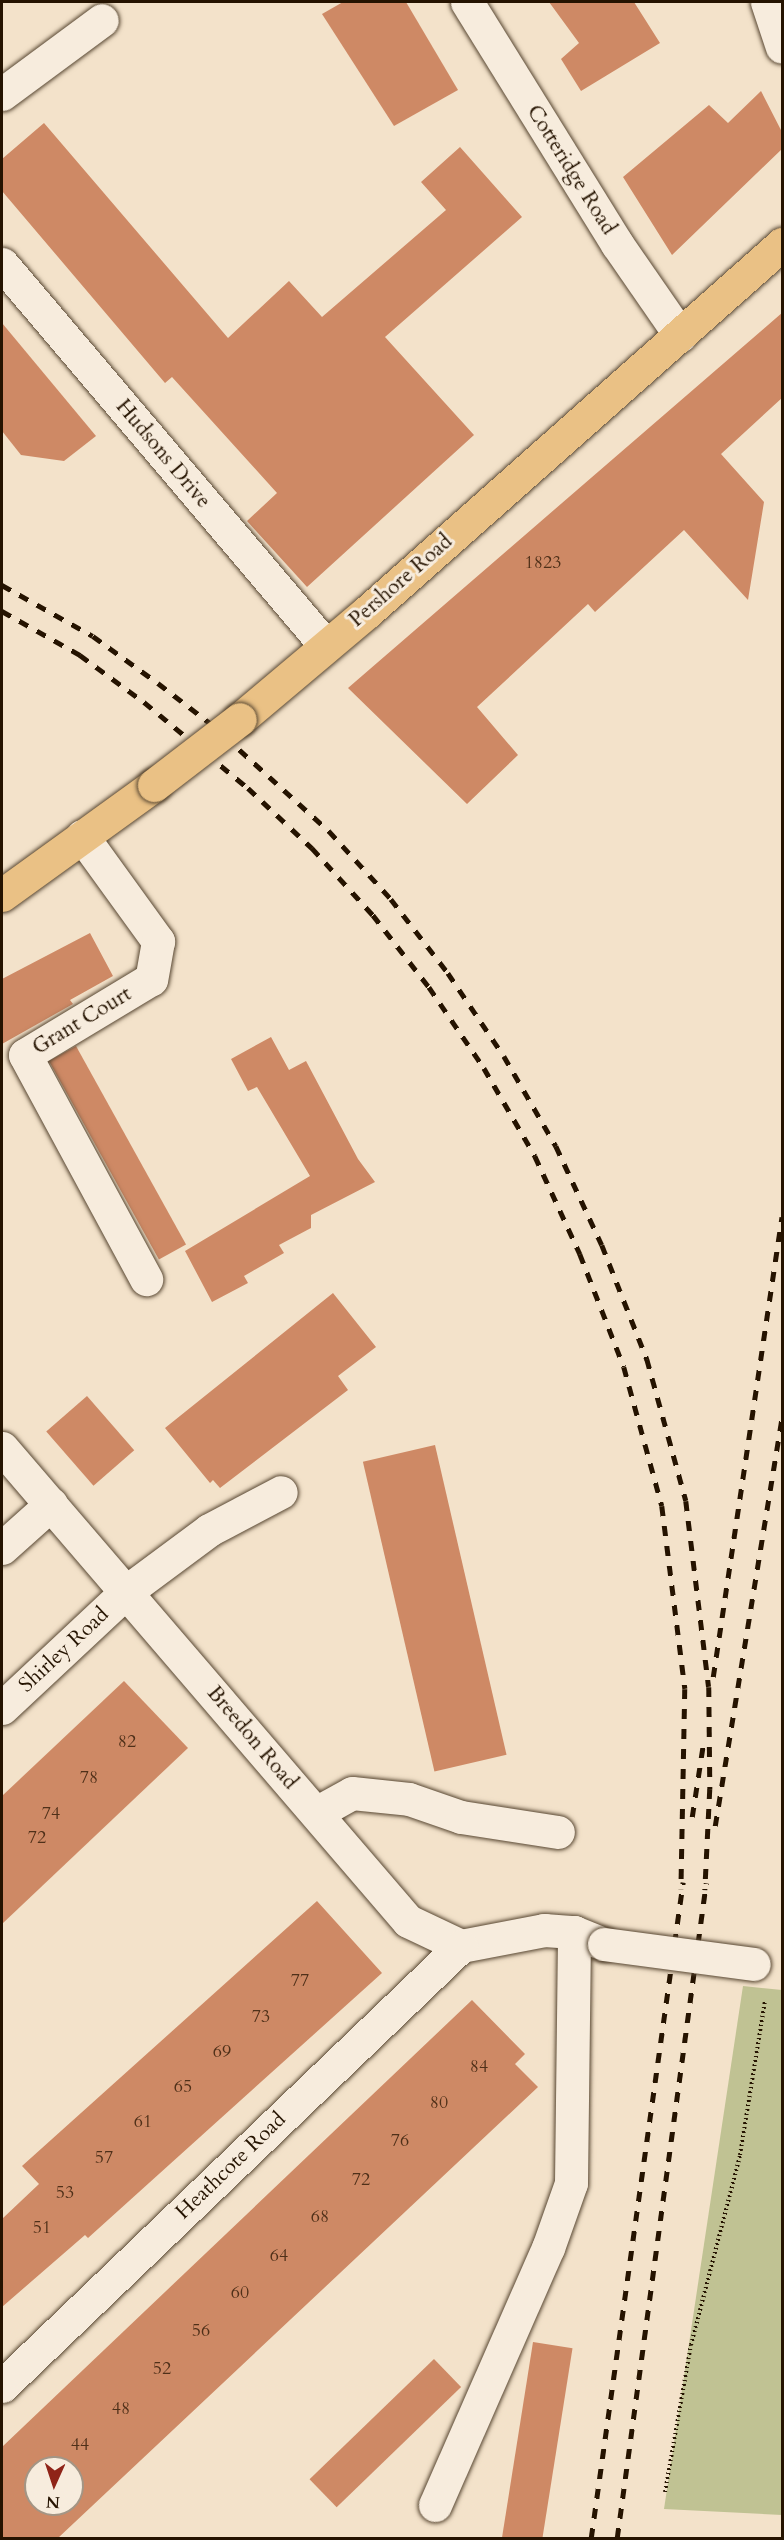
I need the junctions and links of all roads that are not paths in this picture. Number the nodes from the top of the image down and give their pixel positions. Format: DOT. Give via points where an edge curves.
graph roads {
  1 [pos="467,2"];
  2 [pos="767,2"];
  3 [pos="102,20"];
  4 [pos="783,47"];
  5 [pos="2,94"];
  6 [pos="783,244"];
  7 [pos="2,264"];
  8 [pos="680,335"];
  9 [pos="325,645"];
  10 [pos="82,836"];
  11 [pos="2,895"];
  12 [pos="146,1279"];
  13 [pos="2,1448"];
  14 [pos="281,1492"];
  15 [pos="51,1504"];
  16 [pos="2,1548"];
  17 [pos="127,1591"];
  18 [pos="2,1708"];
  19 [pos="316,1813"];
  20 [pos="558,1833"];
  21 [pos="559,1931"];
  22 [pos="461,1946"];
  23 [pos="762,1964"];
  24 [pos="2,2386"];
  25 [pos="435,2505"];
  1 -- 8 [label="street, Cotteridge Road" via="617,244"];
  2 -- 4 [label="street"];
  3 -- 5 [label="street"];
  6 -- 8 [label="main road, Pershore Road"];
  7 -- 9 [label="street, Hudsons Drive"];
  8 -- 9 [label="main road, Pershore Road"];
  9 -- 10 [label="main road, Pershore Road, bridge" via="240,719"];
  10 -- 11 [label="main road, Pershore Road"];
  10 -- 12 [label="street, Grant Court" via="158,941 151,979 25,1055"];
  13 -- 15 [label="street, Breedon Road"];
  14 -- 17 [label="street, Shirley Road" via="209,1530"];
  15 -- 16 [label="street"];
  15 -- 17 [label="street, Breedon Road"];
  17 -- 18 [label="street, Shirley Road"];
  17 -- 19 [label="street, Breedon Road"];
  19 -- 20 [label="street" via="352,1793 409,1799 461,1817"];
  19 -- 22 [label="street, Breedon Road" via="408,1921"];
  21 -- 22 [label="street"];
  21 -- 23 [label="street, bridge" via="604,1944"];
  21 -- 25 [label="street" via="571,2183 548,2248"];
  22 -- 24 [label="street, Heathcote Road"];
}
